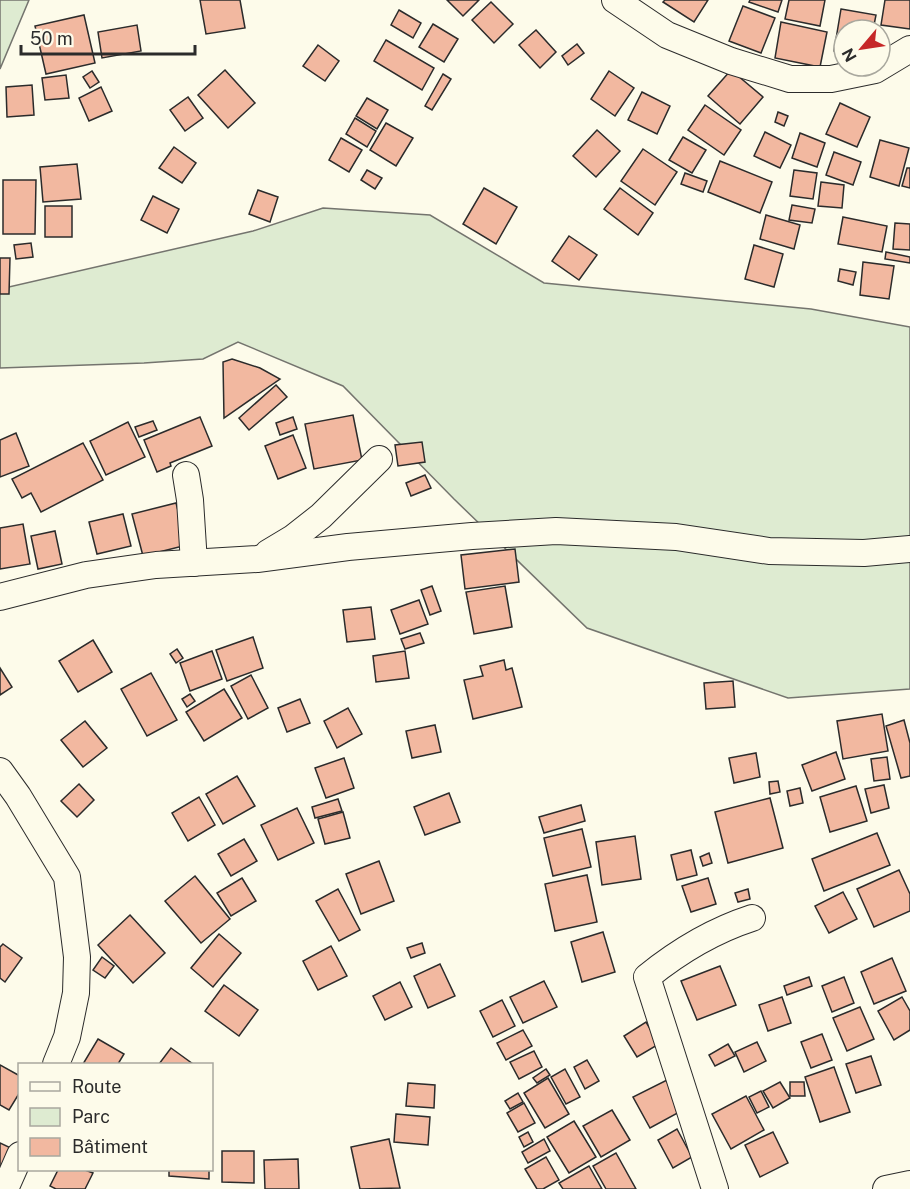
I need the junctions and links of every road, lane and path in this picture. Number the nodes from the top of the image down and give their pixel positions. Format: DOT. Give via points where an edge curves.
graph roads {
  1 [pos="615,0"];
  2 [pos="910,49"];
  3 [pos="379,459"];
  4 [pos="186,475"];
  5 [pos="910,549"];
  6 [pos="257,559"];
  7 [pos="194,563"];
  8 [pos="0,597"];
  9 [pos="0,771"];
  10 [pos="752,918"];
  11 [pos="57,1063"];
  12 [pos="18,1159"];
  13 [pos="4,1189"];
  14 [pos="715,1189"];
  1 -- 2 [label="street" via="667,35 790,79 831,79 875,70"];
  3 -- 6 [label="street" via="321,516"];
  4 -- 7 [label="street"];
  5 -- 6 [label="street" via="864,553 769,551 676,537 556,531 359,546"];
  6 -- 7 [label="street"];
  7 -- 8 [label="street" via="86,575"];
  9 -- 11 [label="street" via="67,877 77,957 76,993"];
  10 -- 14 [label="street" via="676,954 646,977"];
  12 -- 13 [label="street"];
}
